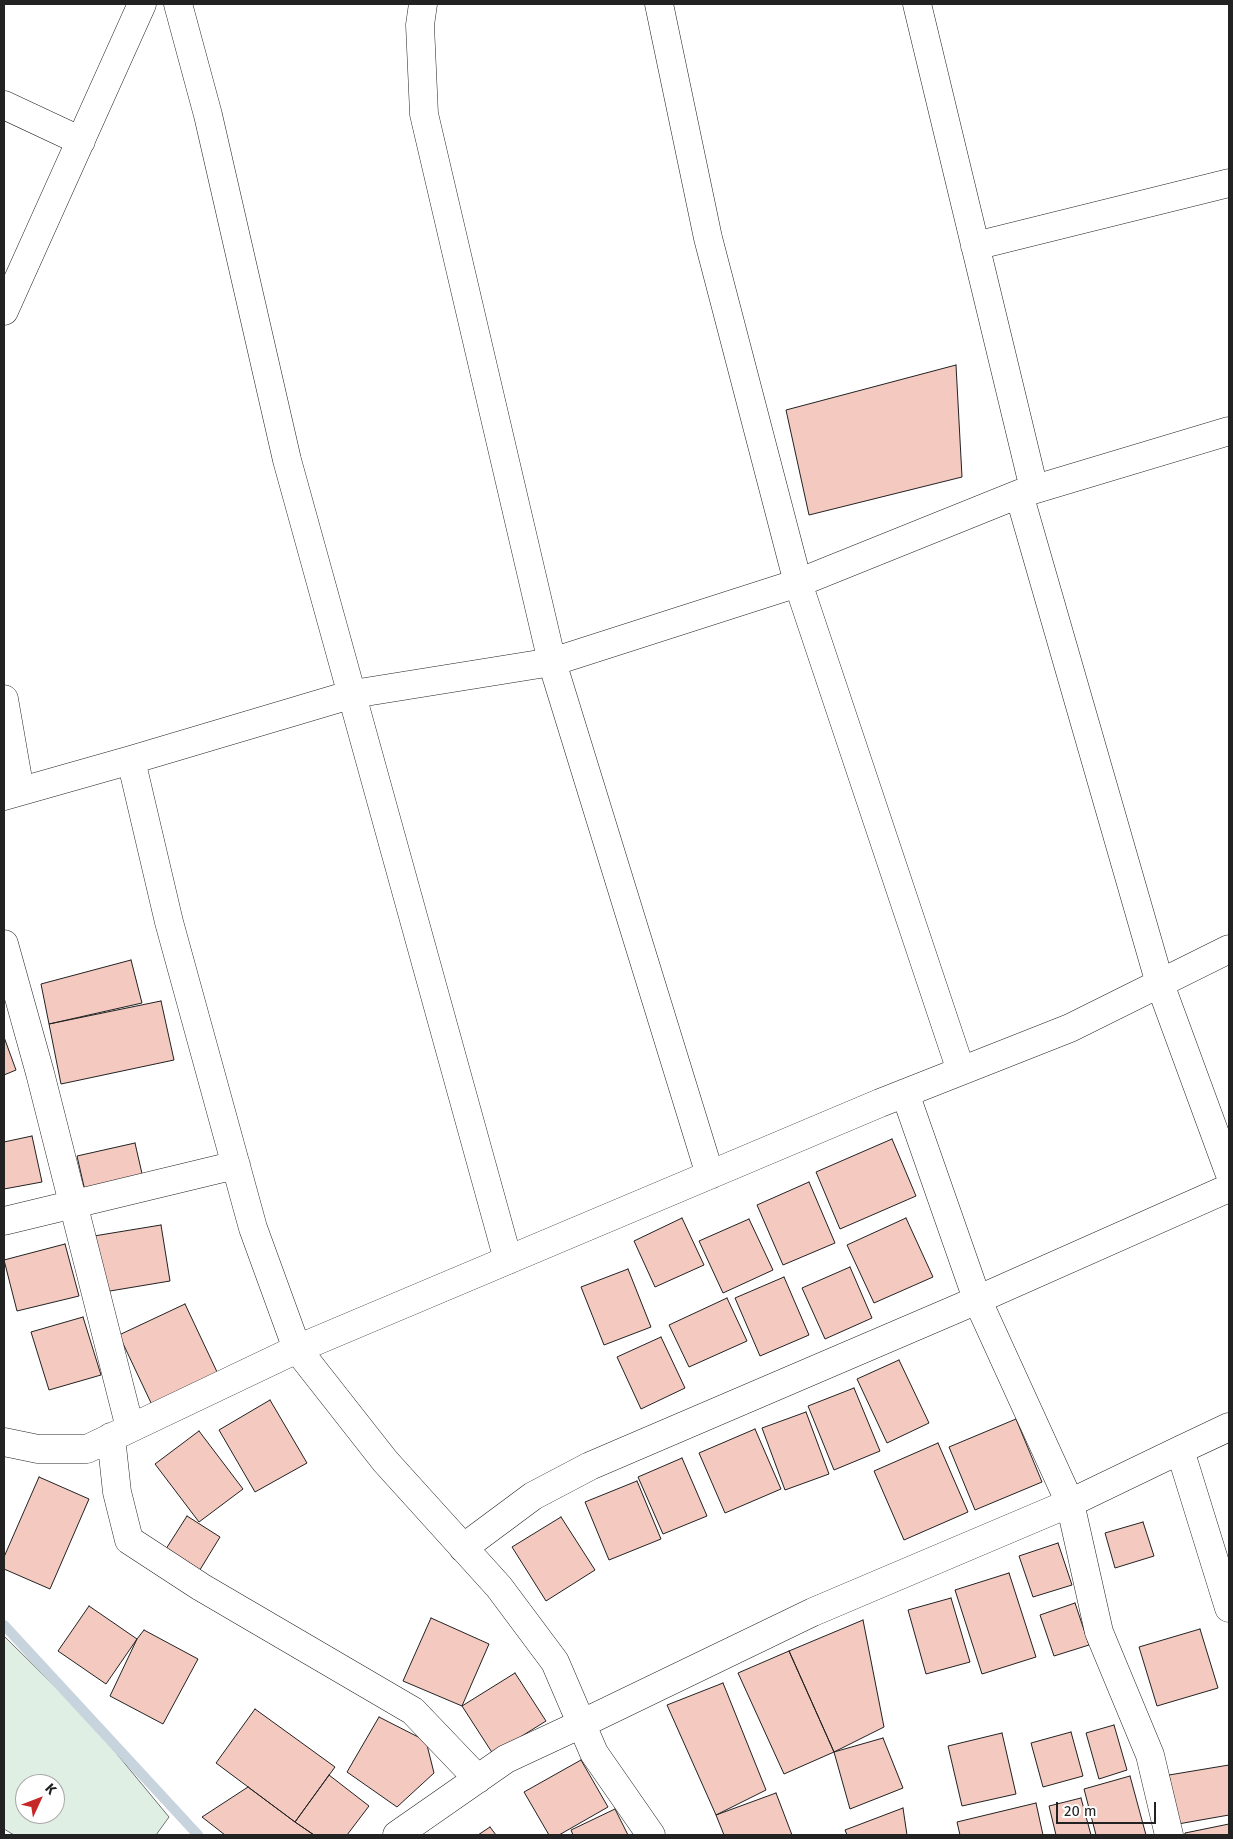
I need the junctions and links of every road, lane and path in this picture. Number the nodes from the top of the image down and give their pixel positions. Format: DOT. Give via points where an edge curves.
graph roads {
  1 [pos="142,4"];
  2 [pos="178,4"];
  3 [pos="423,4"];
  4 [pos="659,4"];
  5 [pos="917,4"];
  6 [pos="4,105"];
  7 [pos="81,141"];
  8 [pos="1229,183"];
  9 [pos="975,246"];
  10 [pos="4,312"];
  11 [pos="1229,431"];
  12 [pos="1026,492"];
  13 [pos="798,583"];
  14 [pos="552,662"];
  15 [pos="352,694"];
  16 [pos="4,699"];
  17 [pos="131,760"];
  18 [pos="12,794"];
  19 [pos="4,944"];
  20 [pos="1229,949"];
  21 [pos="1160,984"];
  22 [pos="961,1071"];
  23 [pos="905,1093"];
  24 [pos="236,1165"];
  25 [pos="1229,1172"];
  26 [pos="710,1175"];
  27 [pos="1229,1188"];
  28 [pos="73,1204"];
  29 [pos="4,1221"];
  30 [pos="508,1260"];
  31 [pos="977,1299"];
  32 [pos="297,1349"];
  33 [pos="1229,1427"];
  34 [pos="120,1433"];
  35 [pos="4,1442"];
  36 [pos="1180,1450"];
  37 [pos="1070,1504"];
  38 [pos="464,1548"];
  39 [pos="1229,1608"];
  40 [pos="581,1724"];
  41 [pos="478,1779"];
  42 [pos="397,1835"];
  43 [pos="651,1835"];
  44 [pos="1169,1835"];
  1 -- 7 [label="street"];
  2 -- 15 [label="street" via="208,115 287,460"];
  3 -- 14 [label="street" via="420,25 424,114"];
  4 -- 13 [label="street" via="708,238"];
  5 -- 9 [label="street"];
  6 -- 7 [label="street"];
  7 -- 10 [label="street"];
  8 -- 9 [label="street"];
  9 -- 12 [label="street"];
  11 -- 12 [label="street"];
  12 -- 13 [label="street"];
  12 -- 21 [label="street"];
  13 -- 14 [label="street"];
  13 -- 22 [label="street"];
  14 -- 15 [label="street"];
  14 -- 26 [label="street"];
  15 -- 17 [label="street"];
  15 -- 30 [label="street"];
  16 -- 18 [label="street"];
  17 -- 18 [label="street"];
  17 -- 24 [label="street" via="170,922"];
  19 -- 28 [label="street"];
  20 -- 21 [label="street"];
  21 -- 22 [label="street" via="1070,1028"];
  21 -- 25 [label="street"];
  22 -- 23 [label="street"];
  23 -- 26 [label="street"];
  23 -- 31 [label="street"];
  24 -- 28 [label="street"];
  24 -- 32 [label="street" via="253,1228"];
  26 -- 30 [label="street"];
  27 -- 31 [label="street"];
  28 -- 29 [label="street"];
  28 -- 34 [label="street" via="102,1313"];
  30 -- 32 [label="street"];
  31 -- 37 [label="street"];
  31 -- 38 [label="street" via="590,1466 533,1496"];
  32 -- 34 [label="street"];
  32 -- 38 [label="street" via="385,1461"];
  33 -- 36 [label="street"];
  34 -- 35 [label="street" via="87,1448 38,1449"];
  34 -- 41 [label="street" via="117,1492 129,1540 202,1587 413,1711"];
  36 -- 37 [label="street"];
  36 -- 39 [label="street"];
  37 -- 40 [label="street" via="813,1612"];
  37 -- 44 [label="street" via="1099,1632 1150,1755"];
  38 -- 40 [label="street" via="499,1587 555,1662"];
  40 -- 41 [label="street" via="506,1759"];
  40 -- 43 [label="street" via="594,1753"];
  41 -- 42 [label="street"];
}
